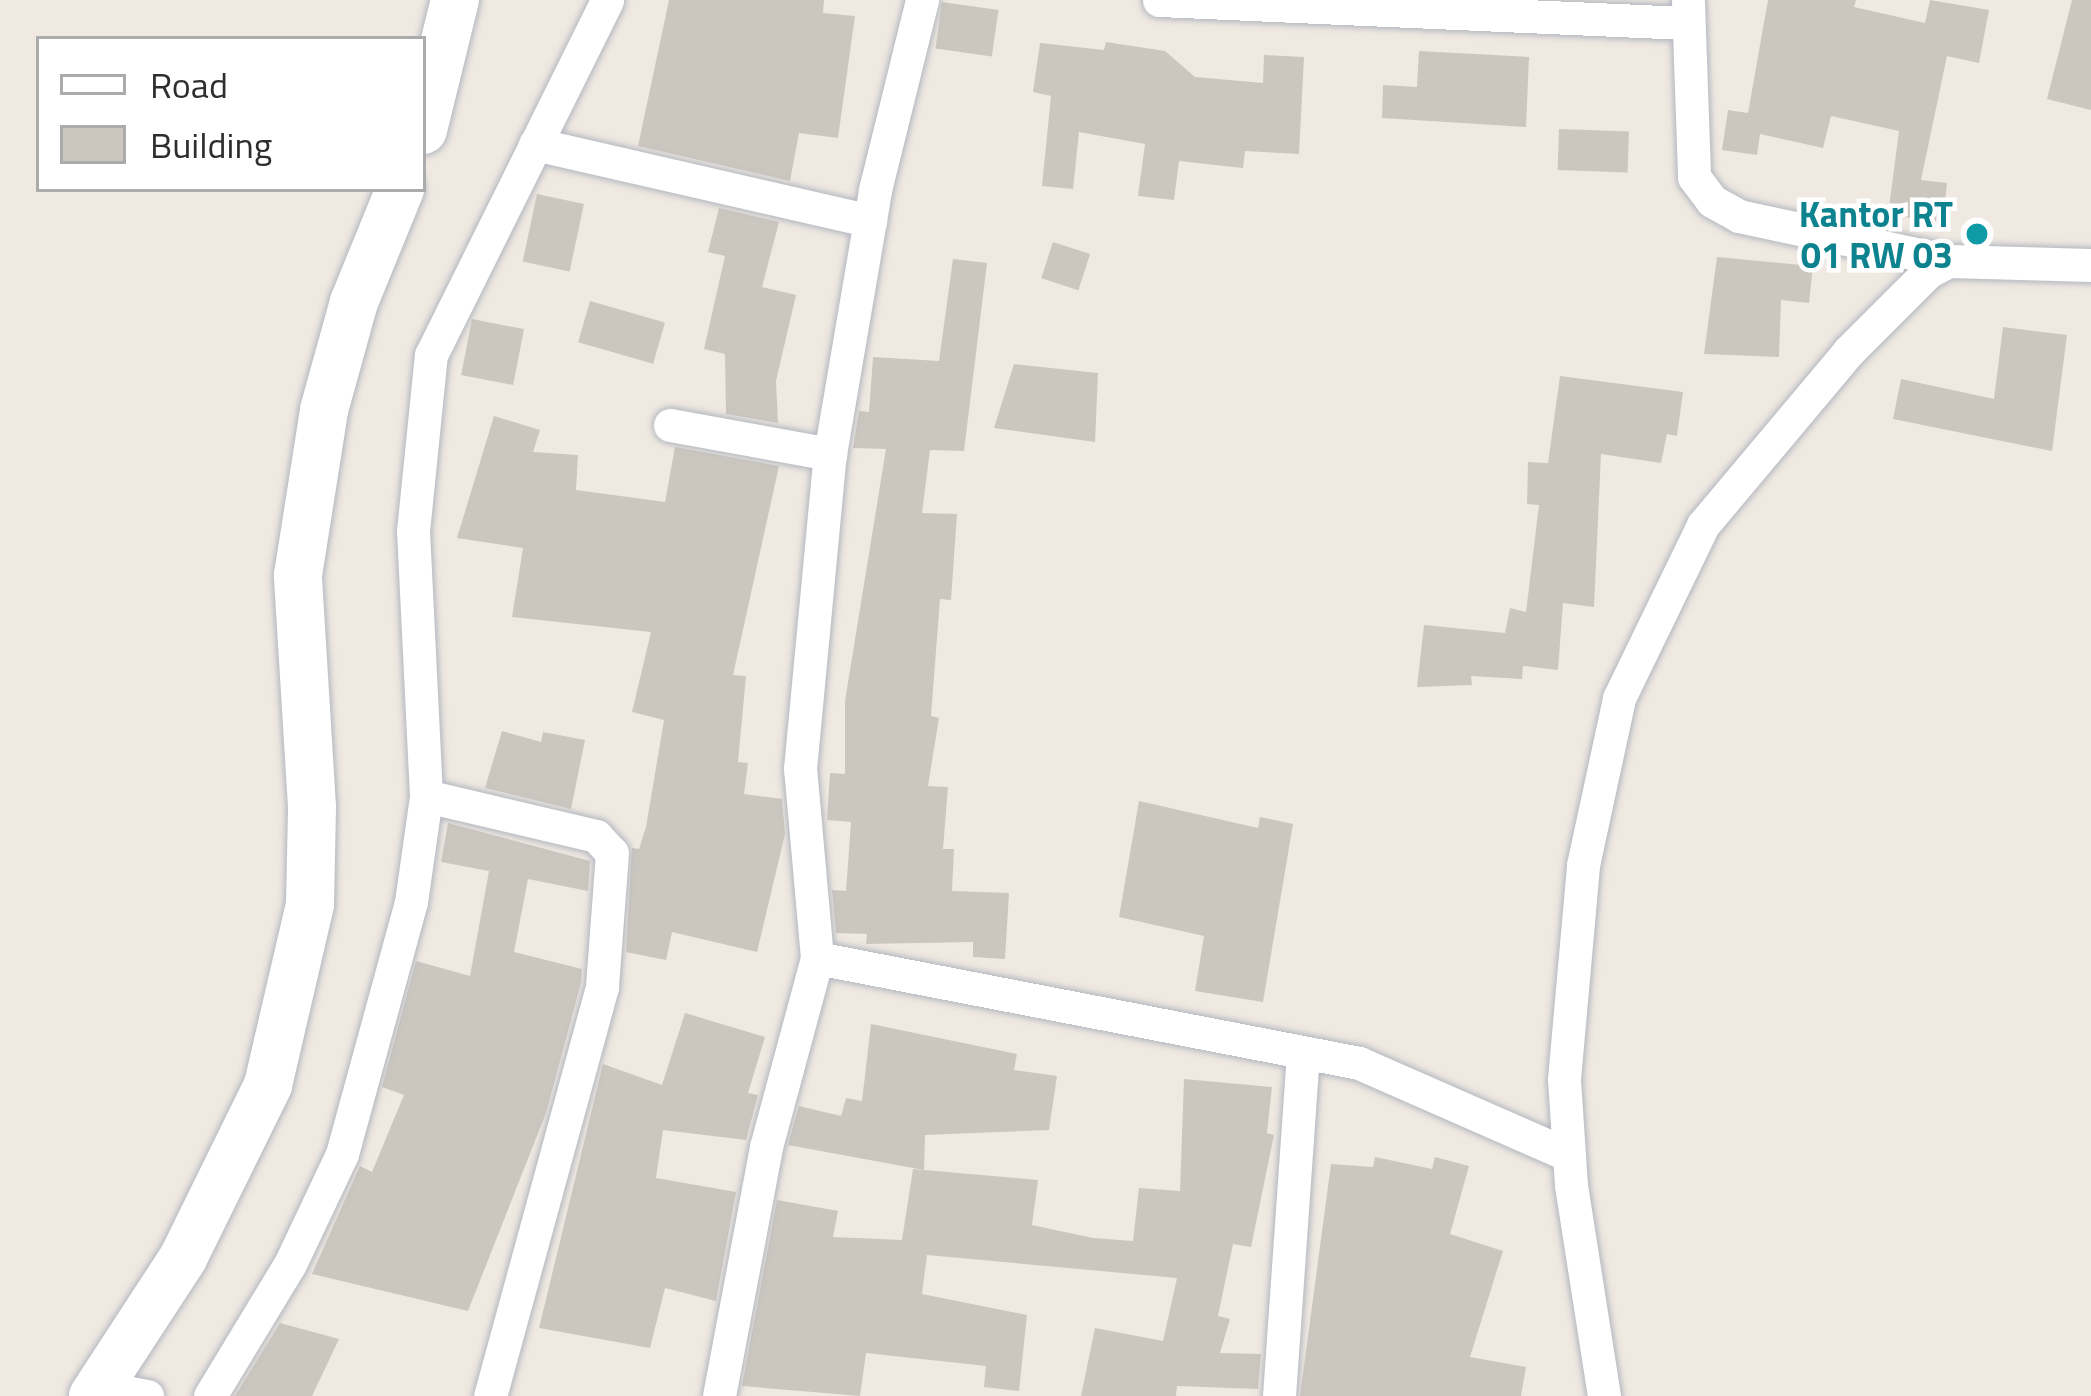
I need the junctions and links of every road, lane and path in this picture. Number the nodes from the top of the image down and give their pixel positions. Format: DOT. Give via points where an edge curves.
graph roads {
  1 [pos="455,0"];
  2 [pos="607,0"];
  3 [pos="922,0"];
  4 [pos="1159,0"];
  5 [pos="1326,6"];
  6 [pos="1687,11"];
  7 [pos="426,118"];
  8 [pos="535,144"];
  9 [pos="399,192"];
  10 [pos="870,221"];
  11 [pos="1949,262"];
  12 [pos="2091,265"];
  13 [pos="670,425"];
  14 [pos="830,454"];
  15 [pos="426,796"];
  16 [pos="818,958"];
  17 [pos="1303,1054"];
  18 [pos="1569,1155"];
  19 [pos="113,1393"];
  20 [pos="210,1396"];
  21 [pos="490,1396"];
  22 [pos="719,1396"];
  23 [pos="1279,1396"];
  24 [pos="1604,1396"];
  1 -- 7 [label="main road"];
  2 -- 8 [label="street"];
  3 -- 10 [label="street"];
  4 -- 5 [label="street"];
  5 -- 6 [label="street"];
  6 -- 11 [label="street" via="1694,177 1712,201 1738,216"];
  8 -- 10 [label="street"];
  8 -- 15 [label="street" via="452,302 422,406 413,531"];
  9 -- 19 [label="main road" via="324,410 298,575 313,807 310,904 268,1084"];
  10 -- 14 [label="street"];
  11 -- 12 [label="street"];
  11 -- 18 [label="street" via="1848,352 1703,525 1619,698 1583,865 1564,1078"];
  13 -- 14 [label="street"];
  14 -- 16 [label="street" via="800,769"];
  15 -- 20 [label="street" via="411,902 342,1154 290,1264"];
  15 -- 21 [label="street" via="596,836 612,853 602,987"];
  16 -- 17 [label="street"];
  16 -- 22 [label="street" via="766,1147"];
  17 -- 18 [label="street" via="1359,1063"];
  17 -- 23 [label="street"];
  18 -- 24 [label="street"];
}
